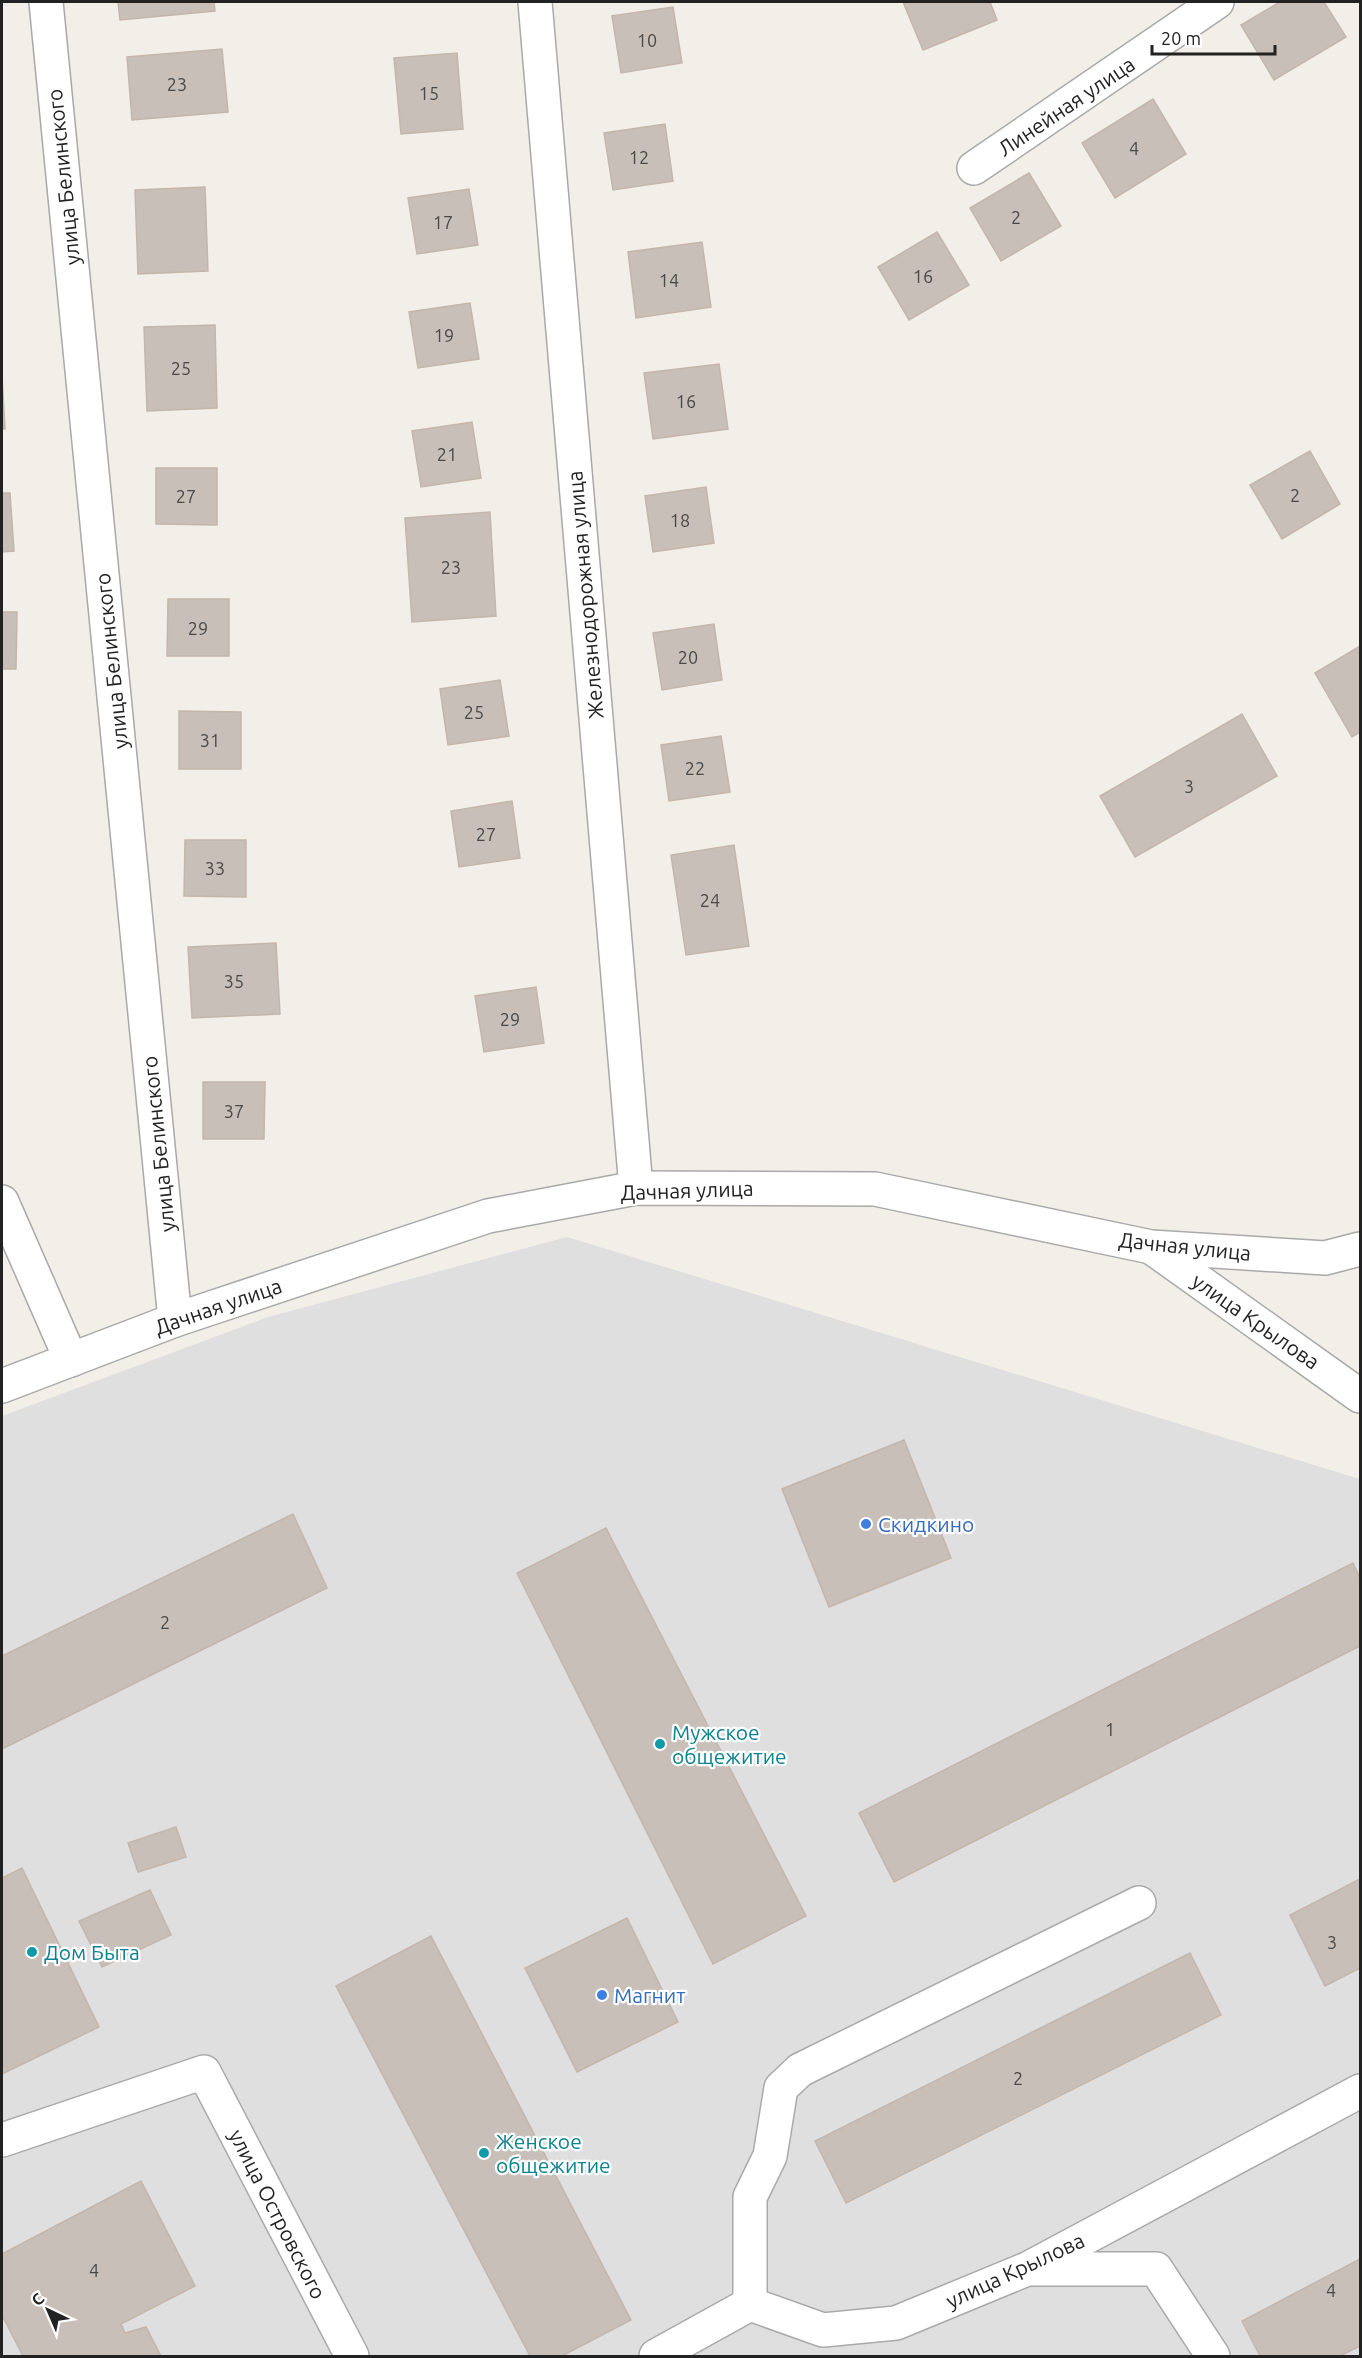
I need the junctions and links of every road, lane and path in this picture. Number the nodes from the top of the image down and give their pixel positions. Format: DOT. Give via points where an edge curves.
graph roads {
  1 [pos="46,2"];
  2 [pos="535,2"];
  3 [pos="1216,2"];
  4 [pos="974,168"];
  5 [pos="636,1188"];
  6 [pos="2,1202"];
  7 [pos="1151,1247"];
  8 [pos="1360,1249"];
  9 [pos="175,1320"];
  10 [pos="70,1360"];
  11 [pos="2,1386"];
  12 [pos="1360,1396"];
  13 [pos="1139,1903"];
  14 [pos="1360,2091"];
  15 [pos="2,2140"];
  16 [pos="1027,2269"];
  17 [pos="750,2304"];
  18 [pos="352,2356"];
  19 [pos="656,2356"];
  20 [pos="1213,2356"];
  1 -- 9 [label="street, улица Белинского"];
  2 -- 5 [label="street, Железнодорожная улица"];
  3 -- 4 [label="street, Линейная улица"];
  5 -- 7 [label="street, Дачная улица" via="875,1189"];
  5 -- 9 [label="street, Дачная улица" via="488,1216"];
  6 -- 10 [label="street"];
  7 -- 8 [label="street, Дачная улица" via="1324,1258"];
  7 -- 12 [label="street, улица Крылова"];
  9 -- 10 [label="street, Дачная улица"];
  10 -- 11 [label="street, Дачная улица"];
  13 -- 17 [label="street" via="800,2070 781,2088 770,2156 750,2197"];
  14 -- 16 [label="street, улица Крылова"];
  15 -- 18 [label="street, улица Островского" via="204,2072"];
  16 -- 17 [label="street, улица Крылова" via="896,2323 823,2330"];
  16 -- 20 [label="street" via="1156,2270"];
  17 -- 19 [label="street"];
}
